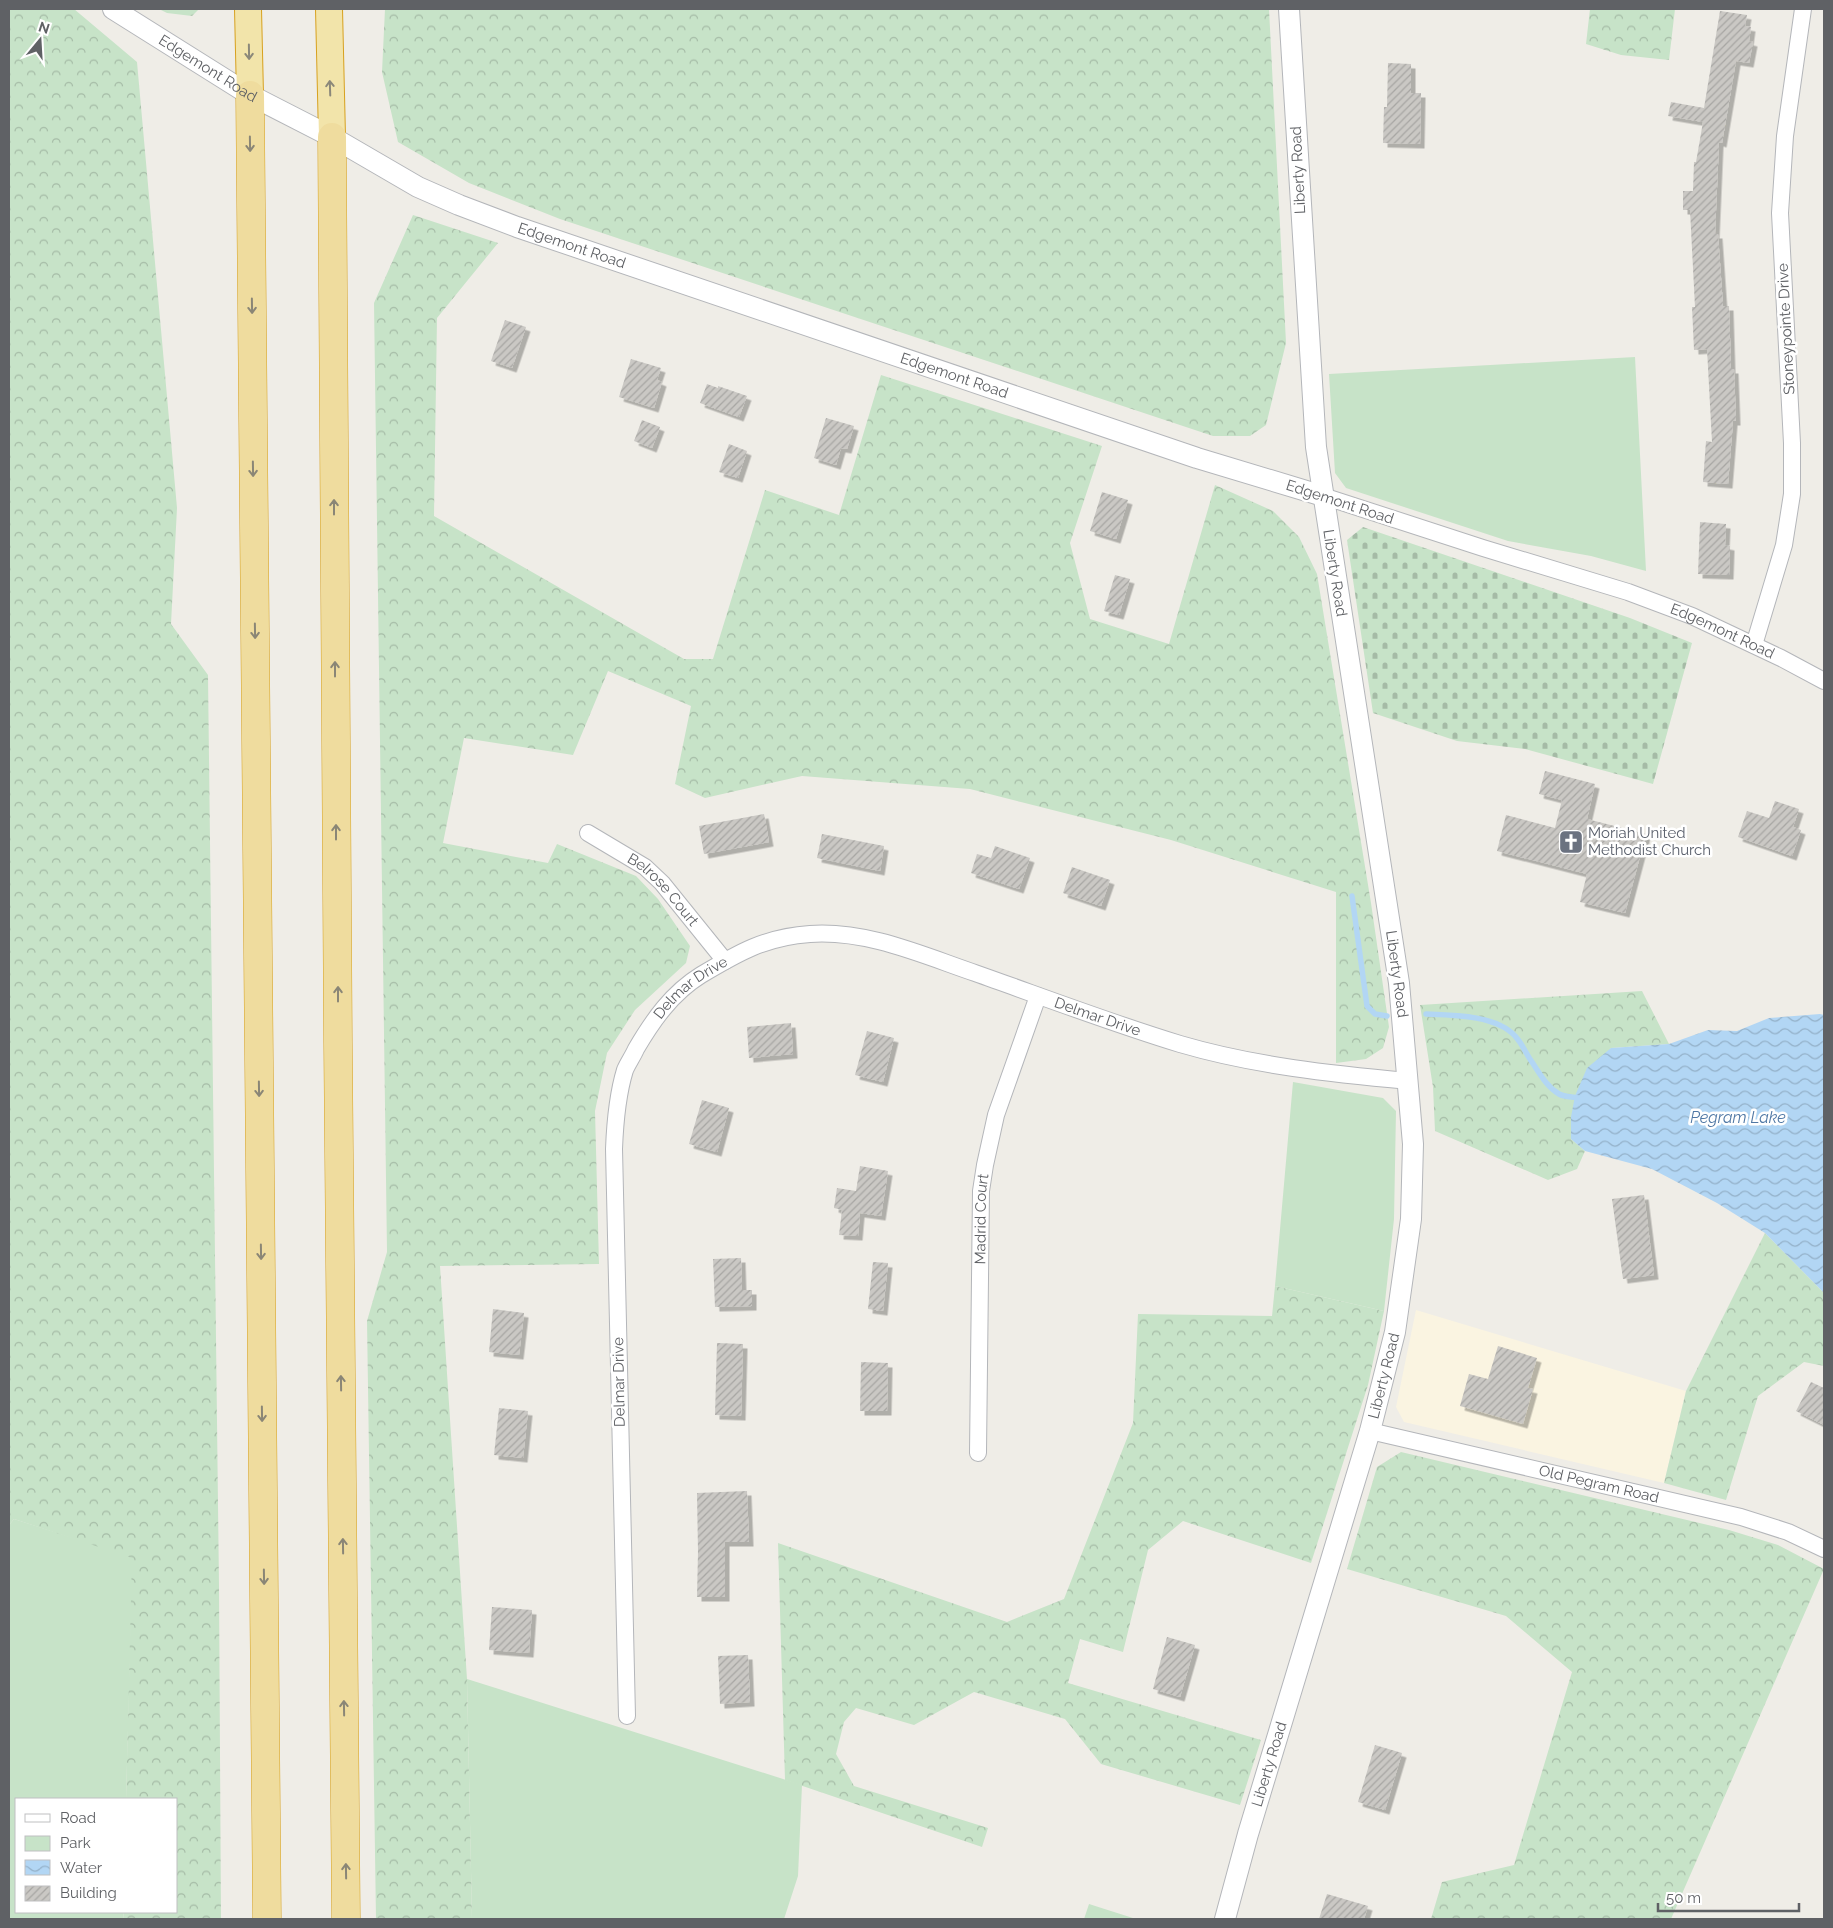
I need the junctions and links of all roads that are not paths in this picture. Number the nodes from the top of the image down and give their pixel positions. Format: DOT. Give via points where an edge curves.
graph roads {
  1 [pos="113,9"];
  2 [pos="248,9"];
  3 [pos="329,9"];
  4 [pos="1289,9"];
  5 [pos="1804,9"];
  6 [pos="250,95"];
  7 [pos="332,137"];
  8 [pos="1323,496"];
  9 [pos="1754,645"];
  10 [pos="1824,682"];
  11 [pos="588,833"];
  12 [pos="724,961"];
  13 [pos="1038,996"];
  14 [pos="1409,1081"];
  15 [pos="1370,1431"];
  16 [pos="978,1453"];
  17 [pos="1824,1549"];
  18 [pos="627,1716"];
  19 [pos="267,1919"];
  20 [pos="346,1919"];
  21 [pos="1224,1919"];
  1 -- 6 [label="street, Edgemont Road"];
  2 -- 6 [label="highway, one-way"];
  7 -- 3 [label="highway, one-way"];
  4 -- 8 [label="street, Liberty Road" via="1316,447"];
  5 -- 9 [label="street, Stoneypointe Drive" via="1785,136 1780,213 1792,494 1784,545"];
  6 -- 7 [label="street, Edgemont Road"];
  6 -- 19 [label="highway, one-way"];
  7 -- 8 [label="street, Edgemont Road" via="418,186 517,227 1197,458"];
  20 -- 7 [label="highway, one-way"];
  8 -- 9 [label="street, Edgemont Road" via="1628,592 1692,616"];
  8 -- 14 [label="street, Liberty Road" via="1399,983"];
  9 -- 10 [label="street, Edgemont Road"];
  11 -- 12 [label="street, Belrose Court" via="645,867 662,883"];
  12 -- 13 [label="street, Delmar Drive" via="747,948 772,940 810,934 849,935 898,946"];
  12 -- 18 [label="street, Delmar Drive" via="689,982 650,1024 626,1068 615,1116"];
  13 -- 14 [label="street, Delmar Drive" via="1232,1058 1321,1073"];
  13 -- 16 [label="street, Madrid Court" via="996,1115 984,1174"];
  14 -- 15 [label="street, Liberty Road" via="1414,1144 1407,1257 1396,1332"];
  15 -- 17 [label="street, Old Pegram Road" via="1740,1518 1788,1532"];
  15 -- 21 [label="street, Liberty Road"];
}
